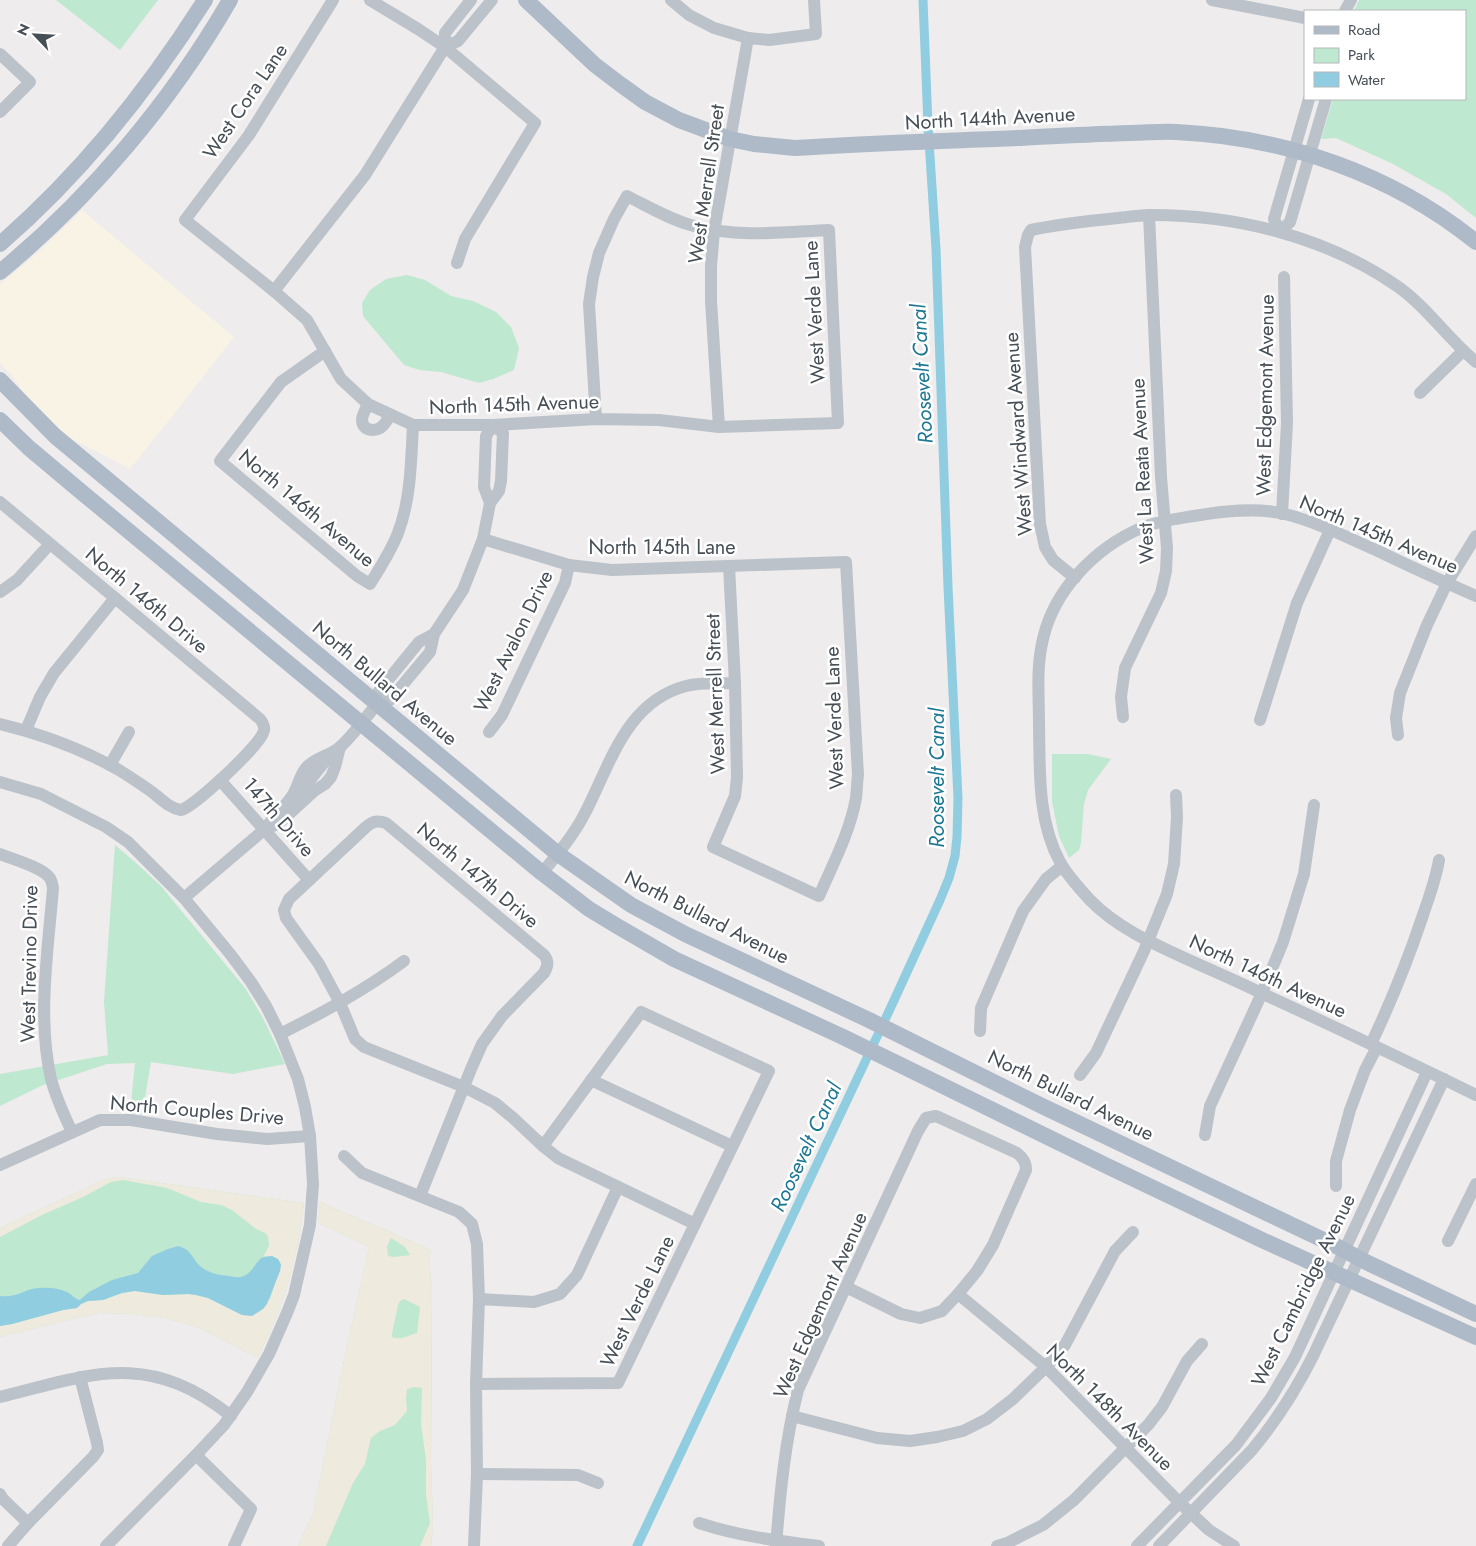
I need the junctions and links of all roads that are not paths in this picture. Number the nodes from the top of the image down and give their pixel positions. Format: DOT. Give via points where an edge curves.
graph roads {
  1 [pos="205,0"];
  2 [pos="230,0"];
  3 [pos="333,0"];
  4 [pos="370,0"];
  5 [pos="471,0"];
  6 [pos="492,0"];
  7 [pos="526,0"];
  8 [pos="671,0"];
  9 [pos="814,0"];
  10 [pos="1214,0"];
  11 [pos="1304,18"];
  12 [pos="748,38"];
  13 [pos="445,47"];
  14 [pos="0,54"];
  15 [pos="1309,100"];
  16 [pos="1326,100"];
  17 [pos="0,112"];
  18 [pos="730,139"];
  19 [pos="1302,152"];
  20 [pos="1149,215"];
  21 [pos="185,220"];
  22 [pos="714,231"];
  23 [pos="1280,232"];
  24 [pos="1476,242"];
  25 [pos="0,244"];
  26 [pos="457,263"];
  27 [pos="0,272"];
  28 [pos="1284,277"];
  29 [pos="274,291"];
  30 [pos="325,351"];
  31 [pos="1463,351"];
  32 [pos="1476,362"];
  33 [pos="0,380"];
  34 [pos="1420,393"];
  35 [pos="368,404"];
  36 [pos="390,415"];
  37 [pos="596,419"];
  38 [pos="0,420"];
  39 [pos="838,423"];
  40 [pos="413,425"];
  41 [pos="493,425"];
  42 [pos="719,427"];
  43 [pos="102,475"];
  44 [pos="85,495"];
  45 [pos="0,502"];
  46 [pos="1282,514"];
  47 [pos="1165,521"];
  48 [pos="1330,530"];
  49 [pos="1476,536"];
  50 [pos="483,539"];
  51 [pos="50,544"];
  52 [pos="846,562"];
  53 [pos="569,565"];
  54 [pos="729,566"];
  55 [pos="1075,578"];
  56 [pos="1447,583"];
  57 [pos="0,592"];
  58 [pos="1476,596"];
  59 [pos="115,598"];
  60 [pos="735,683"];
  61 [pos="377,704"];
  62 [pos="1123,717"];
  63 [pos="1260,720"];
  64 [pos="0,724"];
  65 [pos="360,724"];
  66 [pos="26,730"];
  67 [pos="128,732"];
  68 [pos="489,732"];
  69 [pos="1398,735"];
  70 [pos="336,750"];
  71 [pos="110,765"];
  72 [pos="220,780"];
  73 [pos="0,782"];
  74 [pos="1176,795"];
  75 [pos="1314,806"];
  76 [pos="265,829"];
  77 [pos="713,847"];
  78 [pos="0,854"];
  79 [pos="558,854"];
  80 [pos="1439,860"];
  81 [pos="1062,866"];
  82 [pos="542,873"];
  83 [pos="309,880"];
  84 [pos="184,898"];
  85 [pos="1148,941"];
  86 [pos="404,961"];
  87 [pos="1262,993"];
  88 [pos="340,1004"];
  89 [pos="980,1031"];
  90 [pos="280,1034"];
  91 [pos="1374,1046"];
  92 [pos="1427,1072"];
  93 [pos="1080,1075"];
  94 [pos="1444,1079"];
  95 [pos="591,1080"];
  96 [pos="464,1087"];
  97 [pos="1476,1095"];
  98 [pos="72,1132"];
  99 [pos="1205,1135"];
  100 [pos="310,1136"];
  101 [pos="543,1146"];
  102 [pos="732,1146"];
  103 [pos="344,1156"];
  104 [pos="0,1165"];
  105 [pos="1476,1184"];
  106 [pos="1336,1186"];
  107 [pos="618,1187"];
  108 [pos="420,1196"];
  109 [pos="695,1224"];
  110 [pos="1133,1232"];
  111 [pos="1448,1241"];
  112 [pos="1345,1252"];
  113 [pos="1360,1259"];
  114 [pos="1334,1273"];
  115 [pos="1350,1279"];
  116 [pos="846,1287"];
  117 [pos="958,1294"];
  118 [pos="479,1298"];
  119 [pos="1476,1314"];
  120 [pos="1476,1337"];
  121 [pos="1202,1344"];
  122 [pos="1046,1366"];
  123 [pos="80,1377"];
  124 [pos="476,1384"];
  125 [pos="0,1397"];
  126 [pos="231,1416"];
  127 [pos="792,1416"];
  128 [pos="1126,1448"];
  129 [pos="196,1455"];
  130 [pos="476,1474"];
  131 [pos="598,1483"];
  132 [pos="0,1494"];
  133 [pos="1180,1503"];
  134 [pos="1191,1513"];
  135 [pos="28,1523"];
  136 [pos="699,1524"];
  137 [pos="776,1543"];
  138 [pos="8,1546"];
  139 [pos="106,1546"];
  140 [pos="234,1546"];
  141 [pos="474,1546"];
  142 [pos="819,1546"];
  143 [pos="997,1546"];
  144 [pos="1137,1546"];
  145 [pos="1159,1546"];
  146 [pos="1234,1546"];
  1 -- 25 [label="main road" via="141,94 95,149"];
  2 -- 27 [label="main road" via="170,90 121,152 71,207"];
  3 -- 21 [label="street, West Cora Lane" via="249,135"];
  4 -- 13 [label="street"];
  5 -- 13 [label="street" via="445,33"];
  6 -- 13 [label="street" via="458,41"];
  7 -- 18 [label="main road, North 144th Avenue" via="595,65 645,102 679,120"];
  8 -- 12 [label="street" via="689,15 714,28"];
  9 -- 12 [label="street" via="816,34 768,40"];
  10 -- 11 [label="street"];
  12 -- 18 [label="street, West Merrell Street"];
  13 -- 26 [label="street" via="535,122 464,239"];
  13 -- 29 [label="street" via="365,175"];
  14 -- 17 [label="street" via="30,82"];
  15 -- 19 [label="street"];
  16 -- 19 [label="street"];
  18 -- 19 [label="main road, North 144th Avenue" via="795,148 1175,132 1263,142"];
  18 -- 22 [label="street, West Merrell Street"];
  19 -- 23 [label="street" via="1274,219"];
  19 -- 24 [label="main road, North 144th Avenue" via="1362,174 1415,200"];
  20 -- 23 [label="street" via="1181,215"];
  20 -- 47 [label="street, West La Reata Avenue"];
  20 -- 55 [label="street, West Windward Avenue" via="1070,222 1031,230 1025,246 1040,524 1044,547 1053,560"];
  21 -- 29 [label="street, North 145th Avenue"];
  22 -- 37 [label="street" via="669,217 627,196 598,253 589,304"];
  22 -- 39 [label="street, West Verde Lane" via="741,234 829,230"];
  22 -- 42 [label="street, West Merrell Street" via="711,301"];
  23 -- 31 [label="street" via="1343,256 1397,286"];
  28 -- 46 [label="street, West Edgemont Avenue" via="1287,424"];
  29 -- 30 [label="street, North 145th Avenue" via="306,320"];
  30 -- 35 [label="street, North 145th Avenue" via="341,379"];
  30 -- 40 [label="street, North 146th Avenue" via="281,382 220,461 370,584 398,532 410,487"];
  31 -- 32 [label="street"];
  31 -- 34 [label="street"];
  33 -- 43 [label="main road, North Bullard Avenue" via="48,430"];
  35 -- 36 [label="street, North 145th Avenue"];
  35 -- 36 [label="street" via="362,419 367,430 382,427"];
  36 -- 40 [label="street, North 145th Avenue"];
  37 -- 41 [label="street, North 145th Avenue"];
  37 -- 42 [label="street, North 145th Avenue" via="659,420"];
  38 -- 44 [label="main road"];
  39 -- 42 [label="street, North 145th Avenue"];
  40 -- 41 [label="street, North 145th Avenue"];
  41 -- 50 [label="street" via="503,433 501,481 499,491 490,503"];
  43 -- 44 [label="main road"];
  43 -- 61 [label="main road, North Bullard Avenue"];
  44 -- 65 [label="main road"];
  45 -- 51 [label="street, North 146th Drive"];
  46 -- 47 [label="street, North 145th Avenue" via="1244,511"];
  46 -- 48 [label="street, North 145th Avenue"];
  47 -- 55 [label="street, North 145th Avenue" via="1142,528 1107,548"];
  47 -- 62 [label="street, West La Reata Avenue" via="1166,571 1161,593 1125,668 1121,697"];
  48 -- 56 [label="street, North 145th Avenue"];
  48 -- 63 [label="street" via="1297,603"];
  49 -- 56 [label="street"];
  50 -- 53 [label="street, North 145th Lane"];
  50 -- 61 [label="street" via="463,590 434,634 419,642 379,691"];
  51 -- 57 [label="street" via="18,580"];
  51 -- 59 [label="street, North 146th Drive"];
  52 -- 54 [label="street, North 145th Lane"];
  52 -- 77 [label="street, West Verde Lane" via="858,782 849,824 819,896"];
  53 -- 54 [label="street, North 145th Lane" via="612,570"];
  53 -- 68 [label="street, West Avalon Drive" via="565,583 502,715"];
  54 -- 60 [label="street, West Merrell Street"];
  55 -- 81 [label="street" via="1055,606 1043,637 1038,666 1043,809 1050,840"];
  56 -- 58 [label="street, North 145th Avenue"];
  56 -- 69 [label="street" via="1400,693 1396,718"];
  59 -- 66 [label="street" via="54,673"];
  59 -- 72 [label="street, North 146th Drive" via="264,724 258,742"];
  60 -- 77 [label="street, West Merrell Street" via="735,796"];
  60 -- 79 [label="street" via="686,686 660,696 644,708 623,735 584,816"];
  61 -- 65 [label="street"];
  61 -- 79 [label="main road, North Bullard Avenue"];
  64 -- 66 [label="street"];
  65 -- 70 [label="street"];
  65 -- 82 [label="main road"];
  66 -- 71 [label="street" via="67,744"];
  67 -- 71 [label="street"];
  70 -- 76 [label="street" via="306,768 293,796"];
  70 -- 76 [label="street" via="335,767 325,784 278,824"];
  71 -- 72 [label="street" via="170,806 181,810"];
  72 -- 76 [label="street, 147th Drive"];
  73 -- 84 [label="street" via="41,794 106,827 128,842"];
  74 -- 85 [label="street" via="1174,864"];
  75 -- 87 [label="street" via="1304,874 1283,942"];
  76 -- 83 [label="street, 147th Drive"];
  76 -- 84 [label="street"];
  78 -- 98 [label="street, West Trevino Drive" via="46,874 52,881 44,999 45,1042 59,1103"];
  79 -- 82 [label="street"];
  79 -- 112 [label="main road, North Bullard Avenue" via="611,892 684,934"];
  80 -- 91 [label="street" via="1415,941"];
  81 -- 85 [label="street, North 146th Avenue" via="1106,914"];
  81 -- 89 [label="street" via="1046,879 1023,911 981,1008"];
  82 -- 114 [label="main road" via="589,909 660,951"];
  83 -- 88 [label="street" via="288,899 284,914 313,954"];
  83 -- 96 [label="street, North 147th Drive" via="366,827 381,821 544,955 547,967 491,1030"];
  84 -- 90 [label="street" via="251,982"];
  85 -- 87 [label="street, North 146th Avenue"];
  85 -- 93 [label="street" via="1096,1054"];
  86 -- 88 [label="street"];
  87 -- 91 [label="street, North 146th Avenue"];
  87 -- 99 [label="street" via="1210,1106"];
  88 -- 90 [label="street"];
  88 -- 96 [label="street" via="360,1044"];
  90 -- 100 [label="street" via="298,1079"];
  91 -- 92 [label="street, North 146th Avenue"];
  91 -- 106 [label="street" via="1350,1110 1336,1161"];
  92 -- 94 [label="street, North 146th Avenue"];
  92 -- 112 [label="street, West Cambridge Avenue"];
  94 -- 97 [label="street, North 146th Avenue"];
  94 -- 113 [label="street, West Cambridge Avenue"];
  95 -- 101 [label="street"];
  95 -- 102 [label="street"];
  95 -- 102 [label="street, West Verde Lane" via="641,1012 769,1071"];
  96 -- 101 [label="street" via="495,1103"];
  96 -- 108 [label="street"];
  98 -- 100 [label="street, North Couples Drive" via="100,1120 131,1120 259,1138"];
  98 -- 104 [label="street, North Couples Drive"];
  100 -- 126 [label="street" via="313,1184 310,1225 300,1275 269,1354"];
  101 -- 107 [label="street" via="558,1158"];
  102 -- 109 [label="street, West Verde Lane"];
  103 -- 108 [label="street" via="362,1173"];
  105 -- 111 [label="street"];
  107 -- 109 [label="street"];
  107 -- 118 [label="street" via="577,1275 560,1294 534,1302"];
  108 -- 118 [label="street" via="459,1212 472,1224 477,1244"];
  109 -- 124 [label="street, West Verde Lane" via="618,1383"];
  110 -- 122 [label="street" via="1114,1251 1065,1345"];
  112 -- 113 [label="main road, North Bullard Avenue"];
  112 -- 114 [label="street, West Cambridge Avenue"];
  113 -- 115 [label="street, West Cambridge Avenue"];
  113 -- 119 [label="main road, North Bullard Avenue"];
  114 -- 115 [label="main road"];
  114 -- 133 [label="street, West Cambridge Avenue" via="1295,1357 1271,1398 1236,1445"];
  115 -- 120 [label="main road"];
  115 -- 134 [label="street, West Cambridge Avenue" via="1314,1356 1285,1406 1239,1464"];
  116 -- 117 [label="street" via="901,1314 920,1318 942,1312"];
  116 -- 117 [label="street, West Edgemont Avenue" via="918,1132 926,1118 936,1116 1017,1153 1026,1163 1023,1178 993,1245"];
  116 -- 127 [label="street, West Edgemont Avenue" via="798,1390"];
  117 -- 122 [label="street, North 148th Avenue"];
  118 -- 124 [label="street"];
  121 -- 128 [label="street" via="1187,1361 1162,1407"];
  122 -- 127 [label="street" via="987,1419 963,1431 937,1437 910,1441 877,1438"];
  122 -- 128 [label="street, North 148th Avenue"];
  123 -- 125 [label="street"];
  123 -- 126 [label="street" via="120,1372 158,1377 194,1390"];
  123 -- 135 [label="street" via="98,1450"];
  124 -- 130 [label="street"];
  126 -- 129 [label="street"];
  127 -- 137 [label="street, West Edgemont Avenue"];
  128 -- 133 [label="street, North 148th Avenue"];
  128 -- 143 [label="street" via="1074,1500 1043,1525"];
  129 -- 139 [label="street"];
  129 -- 140 [label="street" via="251,1509"];
  130 -- 131 [label="street" via="578,1475"];
  130 -- 141 [label="street"];
  132 -- 135 [label="street"];
  133 -- 134 [label="street, North 148th Avenue"];
  133 -- 144 [label="street, West Cambridge Avenue"];
  134 -- 145 [label="street, West Cambridge Avenue"];
  134 -- 146 [label="street, North 148th Avenue" via="1209,1530"];
  135 -- 138 [label="street"];
  136 -- 137 [label="street"];
  137 -- 142 [label="street"];
}
